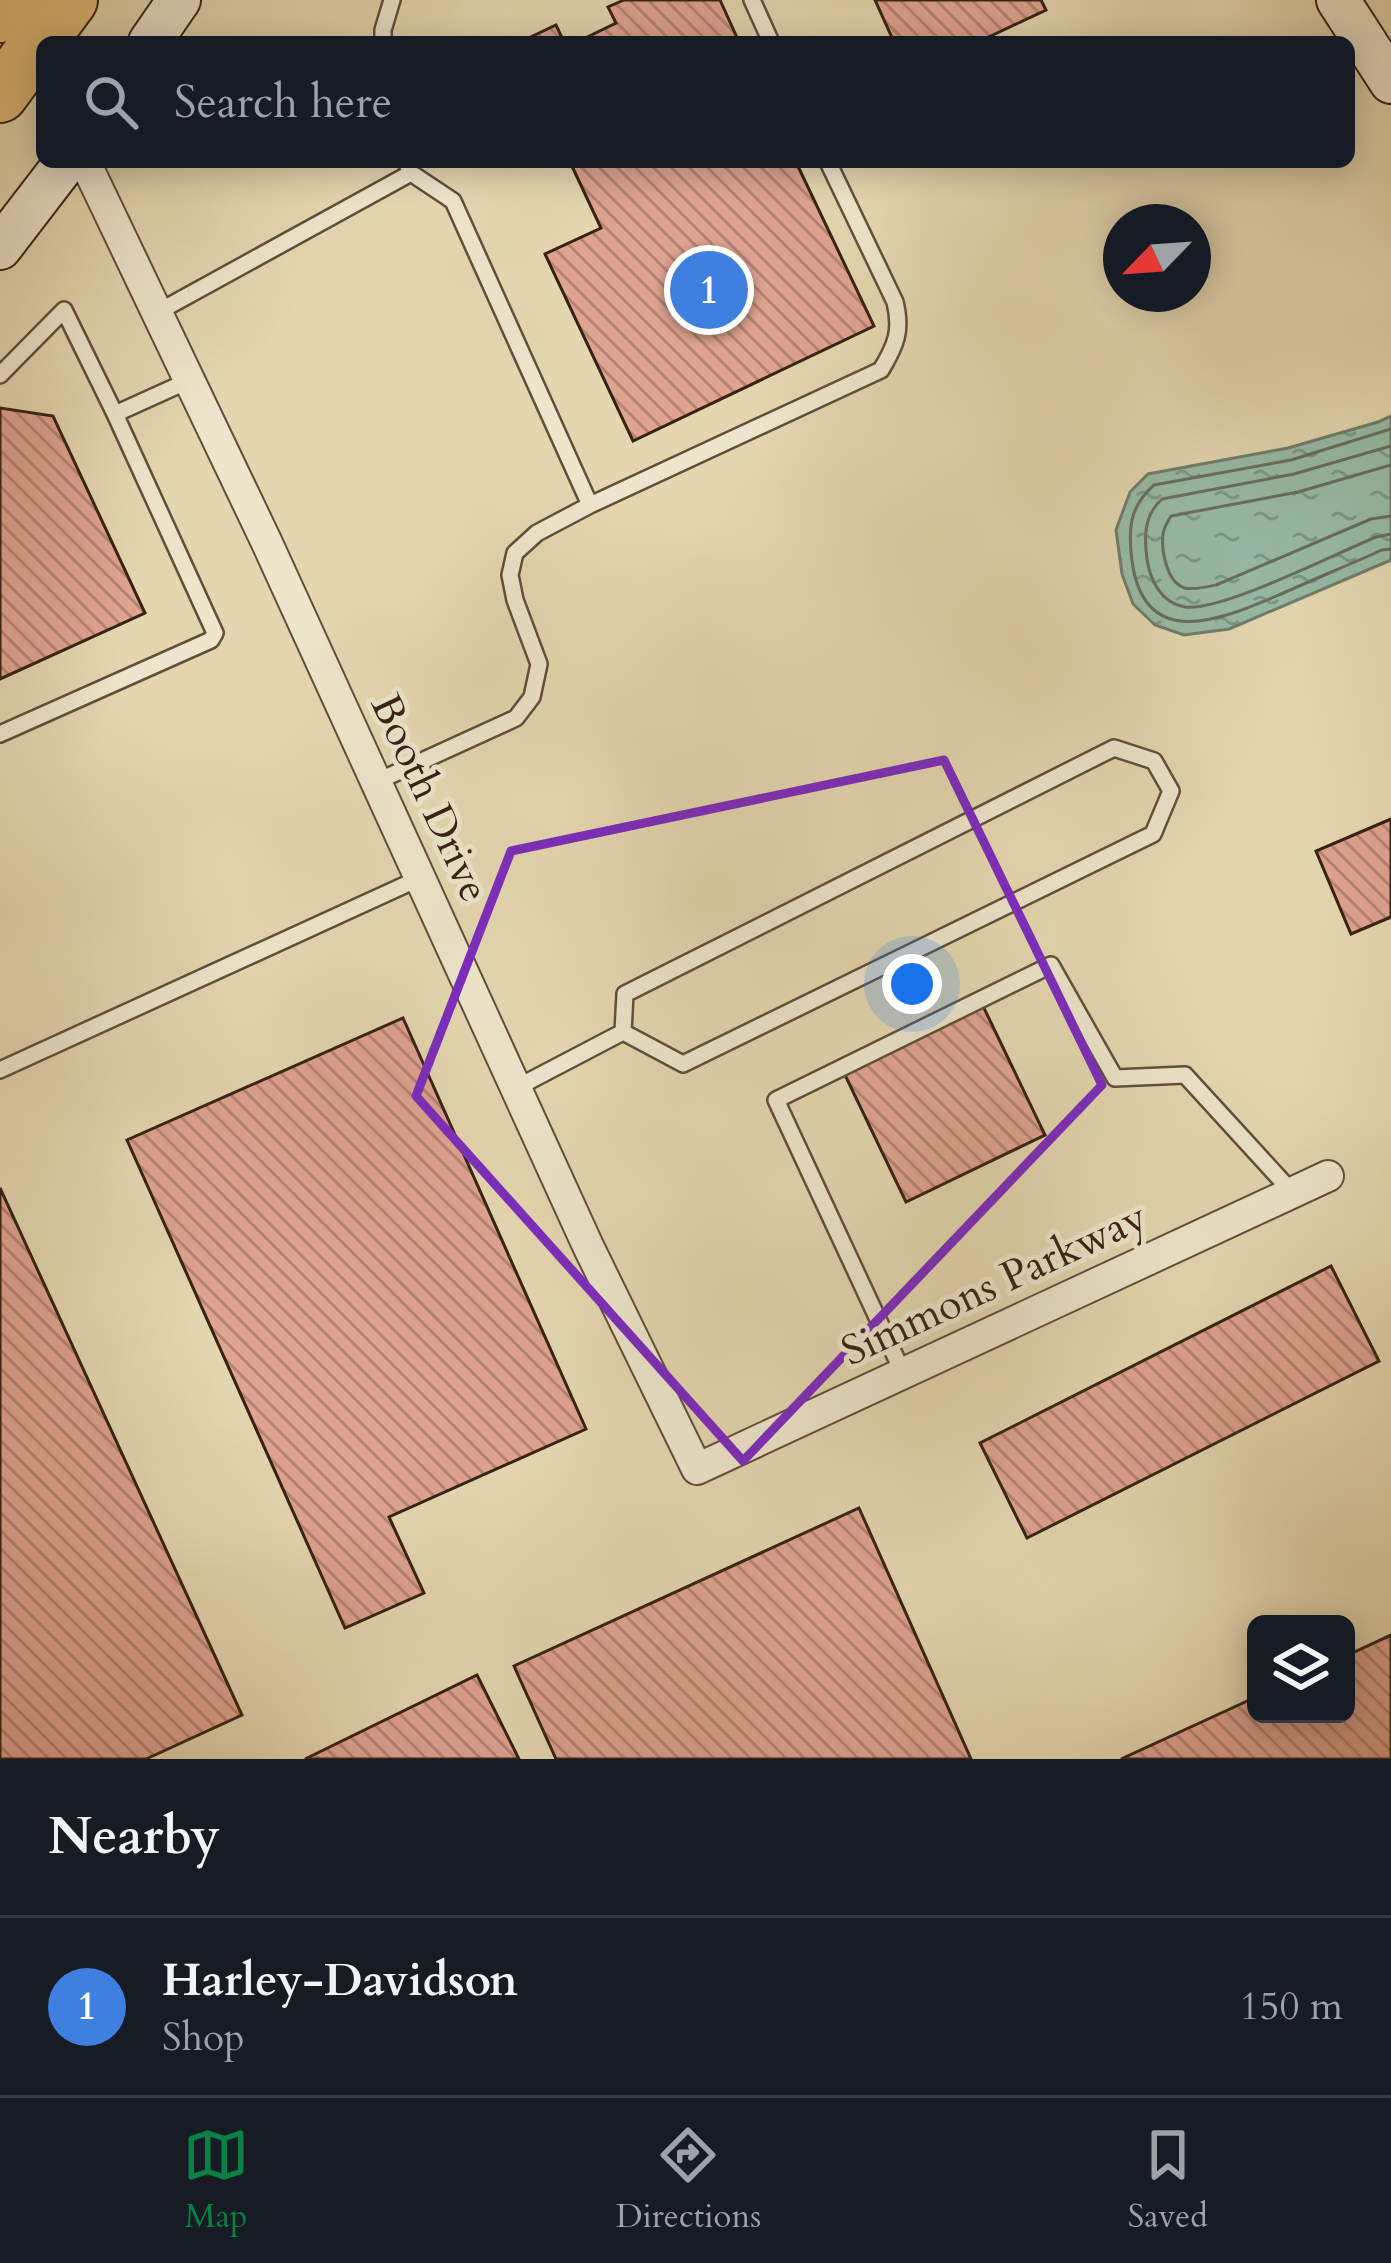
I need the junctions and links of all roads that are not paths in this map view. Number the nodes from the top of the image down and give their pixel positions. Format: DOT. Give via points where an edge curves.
graph roads {
  1 [pos="11,0"];
  2 [pos="70,0"];
  3 [pos="179,0"];
  4 [pos="392,0"];
  5 [pos="752,0"];
  6 [pos="1338,0"];
  7 [pos="0,15"];
  8 [pos="43,36"];
  9 [pos="154,36"];
  10 [pos="383,36"];
  11 [pos="768,36"];
  12 [pos="36,46"];
  13 [pos="1391,82"];
  14 [pos="0,95"];
  15 [pos="61,168"];
  16 [pos="89,168"];
  17 [pos="408,168"];
  18 [pos="831,168"];
  19 [pos="0,248"];
  20 [pos="158,312"];
  21 [pos="0,375"];
  22 [pos="190,380"];
  23 [pos="115,414"];
  24 [pos="590,505"];
  25 [pos="0,734"];
  26 [pos="376,782"];
  27 [pos="420,878"];
  28 [pos="622,1032"];
  29 [pos="0,1070"];
  30 [pos="516,1088"];
  31 [pos="1328,1176"];
  32 [pos="1292,1192"];
  33 [pos="903,1373"];
  34 [pos="697,1469"];
  1 -- 7 [label="highway"];
  2 -- 8 [label="highway"];
  3 -- 9 [label="main road"];
  4 -- 10 [label="lane"];
  5 -- 11 [label="lane"];
  6 -- 13 [label="main road"];
  12 -- 14 [label="highway"];
  15 -- 19 [label="main road"];
  16 -- 20 [label="street, Booth Drive"];
  17 -- 20 [label="lane"];
  17 -- 24 [label="lane" via="453,201"];
  18 -- 24 [label="lane" via="895,302 900,324 881,370"];
  20 -- 22 [label="street, Booth Drive"];
  21 -- 23 [label="lane" via="64,310"];
  22 -- 23 [label="lane"];
  22 -- 26 [label="street, Booth Drive"];
  23 -- 25 [label="lane" via="212,640"];
  24 -- 26 [label="lane" via="515,553 514,600 538,664 532,697 516,718"];
  26 -- 27 [label="street, Booth Drive"];
  27 -- 29 [label="lane"];
  27 -- 30 [label="street, Booth Drive"];
  28 -- 28 [label="lane" via="682,1064 1154,834 1171,791 1154,761 1114,748 625,994"];
  28 -- 30 [label="lane"];
  30 -- 34 [label="street, Booth Drive"];
  31 -- 32 [label="street, Simmons Parkway"];
  32 -- 33 [label="street, Simmons Parkway"];
  32 -- 33 [label="lane" via="1185,1076 1115,1078 1052,965 776,1100"];
  33 -- 34 [label="street, Simmons Parkway"];
}
